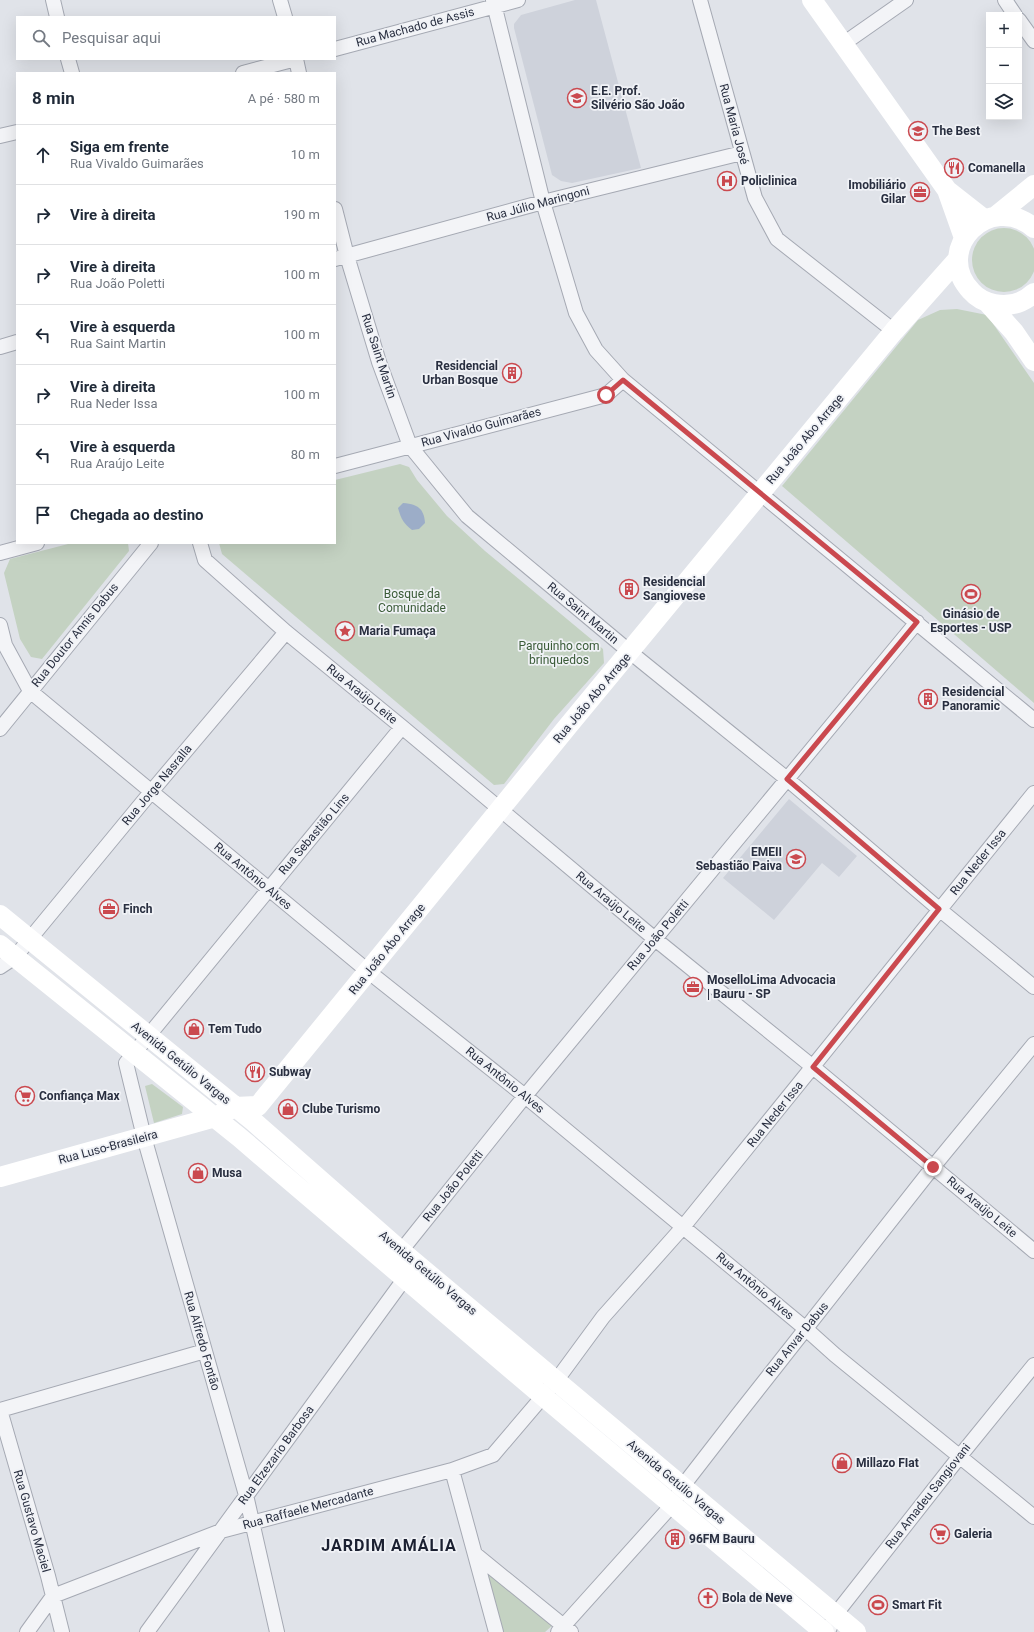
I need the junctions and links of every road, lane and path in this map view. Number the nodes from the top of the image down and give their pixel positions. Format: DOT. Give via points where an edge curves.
graph roads {
  1 [pos="53,0"];
  2 [pos="280,0"];
  3 [pos="518,0"];
  4 [pos="700,0"];
  5 [pos="812,0"];
  6 [pos="906,0"];
  7 [pos="1004,0"];
  8 [pos="494,3"];
  9 [pos="1013,12"];
  10 [pos="57,16"];
  11 [pos="285,16"];
  12 [pos="1022,24"];
  13 [pos="1034,41"];
  14 [pos="843,44"];
  15 [pos="336,49"];
  16 [pos="68,60"];
  17 [pos="292,60"];
  18 [pos="296,60"];
  19 [pos="72,72"];
  20 [pos="246,72"];
  21 [pos="299,72"];
  22 [pos="16,132"];
  23 [pos="0,136"];
  24 [pos="742,153"];
  25 [pos="1034,185"];
  26 [pos="947,190"];
  27 [pos="543,202"];
  28 [pos="336,217"];
  29 [pos="990,218"];
  30 [pos="1034,228"];
  31 [pos="964,238"];
  32 [pos="341,257"];
  33 [pos="958,259"];
  34 [pos="1034,293"];
  35 [pos="988,303"];
  36 [pos="894,331"];
  37 [pos="16,342"];
  38 [pos="0,347"];
  39 [pos="1034,361"];
  40 [pos="623,380"];
  41 [pos="410,446"];
  42 [pos="336,466"];
  43 [pos="761,493"];
  44 [pos="33,544"];
  45 [pos="151,544"];
  46 [pos="200,544"];
  47 [pos="0,553"];
  48 [pos="917,622"];
  49 [pos="0,626"];
  50 [pos="286,632"];
  51 [pos="630,652"];
  52 [pos="30,691"];
  53 [pos="1034,720"];
  54 [pos="402,727"];
  55 [pos="0,728"];
  56 [pos="787,779"];
  57 [pos="151,792"];
  58 [pos="1034,793"];
  59 [pos="501,809"];
  60 [pos="269,888"];
  61 [pos="939,909"];
  62 [pos="0,915"];
  63 [pos="29,938"];
  64 [pos="655,939"];
  65 [pos="5,956"];
  66 [pos="369,972"];
  67 [pos="1034,987"];
  68 [pos="149,1036"];
  69 [pos="1034,1044"];
  70 [pos="135,1054"];
  71 [pos="813,1067"];
  72 [pos="525,1096"];
  73 [pos="235,1107"];
  74 [pos="255,1113"];
  75 [pos="215,1118"];
  76 [pos="144,1137"];
  77 [pos="239,1137"];
  78 [pos="933,1167"];
  79 [pos="0,1177"];
  80 [pos="683,1227"];
  81 [pos="1034,1250"];
  82 [pos="401,1251"];
  83 [pos="405,1278"];
  84 [pos="806,1329"];
  85 [pos="205,1351"];
  86 [pos="1034,1364"];
  87 [pos="556,1381"];
  88 [pos="544,1397"];
  89 [pos="0,1410"];
  90 [pos="960,1456"];
  91 [pos="452,1470"];
  92 [pos="682,1487"];
  93 [pos="246,1496"];
  94 [pos="672,1504"];
  95 [pos="1034,1517"];
  96 [pos="251,1523"];
  97 [pos="221,1531"];
  98 [pos="475,1554"];
  99 [pos="53,1596"];
  100 [pos="831,1624"];
  101 [pos="564,1630"];
  102 [pos="27,1632"];
  103 [pos="62,1632"];
  104 [pos="147,1632"];
  105 [pos="277,1632"];
  106 [pos="496,1632"];
  107 [pos="824,1632"];
  108 [pos="856,1632"];
  1 -- 10 [label="street"];
  2 -- 11 [label="street"];
  3 -- 8 [label="street, Rua Machado de Assis"];
  4 -- 24 [label="street, Rua Maria José"];
  5 -- 14 [label="main road"];
  6 -- 14 [label="street"];
  7 -- 9 [label="street"];
  8 -- 15 [label="street, Rua Machado de Assis"];
  8 -- 27 [label="street"];
  12 -- 13 [label="street"];
  14 -- 26 [label="main road"];
  16 -- 19 [label="street"];
  17 -- 20 [label="street"];
  18 -- 21 [label="street"];
  22 -- 23 [label="street"];
  24 -- 27 [label="street, Rua Júlio Maringoni"];
  24 -- 36 [label="street, Rua Maria José" via="755,198 778,239"];
  25 -- 29 [label="main road"];
  26 -- 29 [label="main road"];
  26 -- 31 [label="main road"];
  27 -- 32 [label="street, Rua Júlio Maringoni"];
  27 -- 40 [label="street" via="576,313 596,350"];
  28 -- 32 [label="street, Rua Saint Martin"];
  29 -- 30 [label="main road" via="1012,216 1026,221"];
  29 -- 31 [label="main road" via="972,227"];
  31 -- 33 [label="main road"];
  32 -- 41 [label="street, Rua Saint Martin"];
  33 -- 35 [label="main road" via="960,273 966,286"];
  33 -- 36 [label="main road, Rua João Abo Arrage"];
  34 -- 35 [label="main road" via="1016,304 1002,306"];
  35 -- 39 [label="main road" via="1014,332"];
  36 -- 43 [label="main road, Rua João Abo Arrage"];
  37 -- 38 [label="street"];
  40 -- 41 [label="street, Rua Vivaldo Guimarães" via="606,395"];
  40 -- 43 [label="street"];
  41 -- 42 [label="street, Rua Vivaldo Guimarães"];
  41 -- 51 [label="street, Rua Saint Martin" via="467,516"];
  43 -- 48 [label="street"];
  43 -- 51 [label="main road, Rua João Abo Arrage"];
  44 -- 47 [label="street"];
  45 -- 52 [label="street, Rua Doutor Annis Dabus"];
  46 -- 50 [label="street, Rua Araújo Leite" via="205,560"];
  48 -- 53 [label="street"];
  48 -- 56 [label="street, Rua João Poletti"];
  49 -- 52 [label="street, Rua Antônio Alves" via="5,645"];
  50 -- 54 [label="street, Rua Araújo Leite"];
  50 -- 57 [label="street, Rua Jorge Nasralla"];
  51 -- 56 [label="street, Rua Saint Martin"];
  51 -- 59 [label="main road, Rua João Abo Arrage"];
  52 -- 55 [label="street, Rua Doutor Annis Dabus"];
  52 -- 57 [label="street, Rua Antônio Alves"];
  54 -- 59 [label="street, Rua Araújo Leite"];
  54 -- 60 [label="street, Rua Sebastião Lins"];
  56 -- 61 [label="street, Rua Saint Martin"];
  56 -- 64 [label="street, Rua João Poletti"];
  57 -- 60 [label="street, Rua Antônio Alves"];
  57 -- 63 [label="street, Rua Jorge Nasralla"];
  58 -- 61 [label="street, Rua Neder Issa"];
  59 -- 64 [label="street, Rua Araújo Leite"];
  59 -- 66 [label="main road, Rua João Abo Arrage"];
  60 -- 66 [label="street, Rua Antônio Alves"];
  60 -- 68 [label="street, Rua Sebastião Lins"];
  61 -- 67 [label="street, Rua Saint Martin"];
  61 -- 71 [label="street, Rua Neder Issa"];
  62 -- 63 [label="main road, Avenida Getúlio Vargas"];
  63 -- 65 [label="street, Rua Jorge Nasralla"];
  63 -- 68 [label="main road, Avenida Getúlio Vargas"];
  64 -- 71 [label="street, Rua Araújo Leite"];
  64 -- 72 [label="street, Rua João Poletti"];
  65 -- 70 [label="main road, Avenida Getúlio Vargas"];
  66 -- 72 [label="street, Rua Antônio Alves"];
  66 -- 74 [label="main road, Rua João Abo Arrage"];
  68 -- 70 [label="street, Rua Sebastião Lins"];
  68 -- 73 [label="main road, Avenida Getúlio Vargas"];
  69 -- 78 [label="street, Rua Anvar Dabus"];
  70 -- 75 [label="main road, Avenida Getúlio Vargas"];
  70 -- 76 [label="street, Rua Alfredo Fontão" via="126,1063"];
  71 -- 78 [label="street, Rua Araújo Leite"];
  71 -- 80 [label="street, Rua Neder Issa"];
  72 -- 80 [label="street, Rua Antônio Alves"];
  72 -- 82 [label="street, Rua João Poletti"];
  73 -- 74 [label="main road"];
  73 -- 75 [label="main road"];
  74 -- 77 [label="main road, Rua João Abo Arrage"];
  74 -- 82 [label="main road, Avenida Getúlio Vargas"];
  75 -- 76 [label="main road, Rua Luso-Brasileira"];
  75 -- 77 [label="main road, Avenida Getúlio Vargas"];
  76 -- 79 [label="main road, Rua Luso-Brasileira"];
  76 -- 85 [label="street, Rua Alfredo Fontão"];
  77 -- 83 [label="main road, Avenida Getúlio Vargas"];
  78 -- 81 [label="street, Rua Araújo Leite"];
  78 -- 84 [label="street, Rua Anvar Dabus"];
  80 -- 84 [label="street, Rua Antônio Alves"];
  80 -- 87 [label="street, Rua Neder Issa" via="603,1317"];
  82 -- 87 [label="main road, Avenida Getúlio Vargas"];
  83 -- 88 [label="main road, Avenida Getúlio Vargas"];
  83 -- 93 [label="street, Rua Elzezario Barbosa"];
  84 -- 90 [label="street, Rua Antônio Alves"];
  84 -- 92 [label="street, Rua Anvar Dabus"];
  85 -- 89 [label="street"];
  85 -- 93 [label="street, Rua Alfredo Fontão"];
  86 -- 90 [label="street, Rua Amadeu Sangiovani"];
  87 -- 88 [label="street, Rua Neder Issa"];
  87 -- 92 [label="main road, Avenida Getúlio Vargas"];
  88 -- 91 [label="street, Rua Raffaele Mercadante" via="493,1454"];
  88 -- 94 [label="main road, Avenida Getúlio Vargas"];
  89 -- 99 [label="street, Rua Gustavo Maciel"];
  90 -- 95 [label="street, Rua Antônio Alves"];
  90 -- 100 [label="street, Rua Amadeu Sangiovani"];
  91 -- 96 [label="street, Rua Raffaele Mercadante"];
  91 -- 98 [label="street"];
  92 -- 94 [label="street, Rua Anvar Dabus"];
  92 -- 100 [label="main road, Avenida Getúlio Vargas"];
  93 -- 96 [label="street, Rua Alfredo Fontão"];
  93 -- 97 [label="street, Rua Elzezario Barbosa"];
  94 -- 101 [label="street, Rua Anvar Dabus"];
  94 -- 107 [label="main road, Avenida Getúlio Vargas"];
  96 -- 97 [label="street, Rua Raffaele Mercadante"];
  96 -- 105 [label="street, Rua Alfredo Fontão"];
  97 -- 99 [label="street, Rua Raffaele Mercadante"];
  97 -- 104 [label="street, Rua Elzezario Barbosa"];
  98 -- 101 [label="street"];
  98 -- 106 [label="street"];
  99 -- 102 [label="street"];
  99 -- 103 [label="street, Rua Gustavo Maciel"];
  100 -- 108 [label="main road, Avenida Getúlio Vargas"];
}
